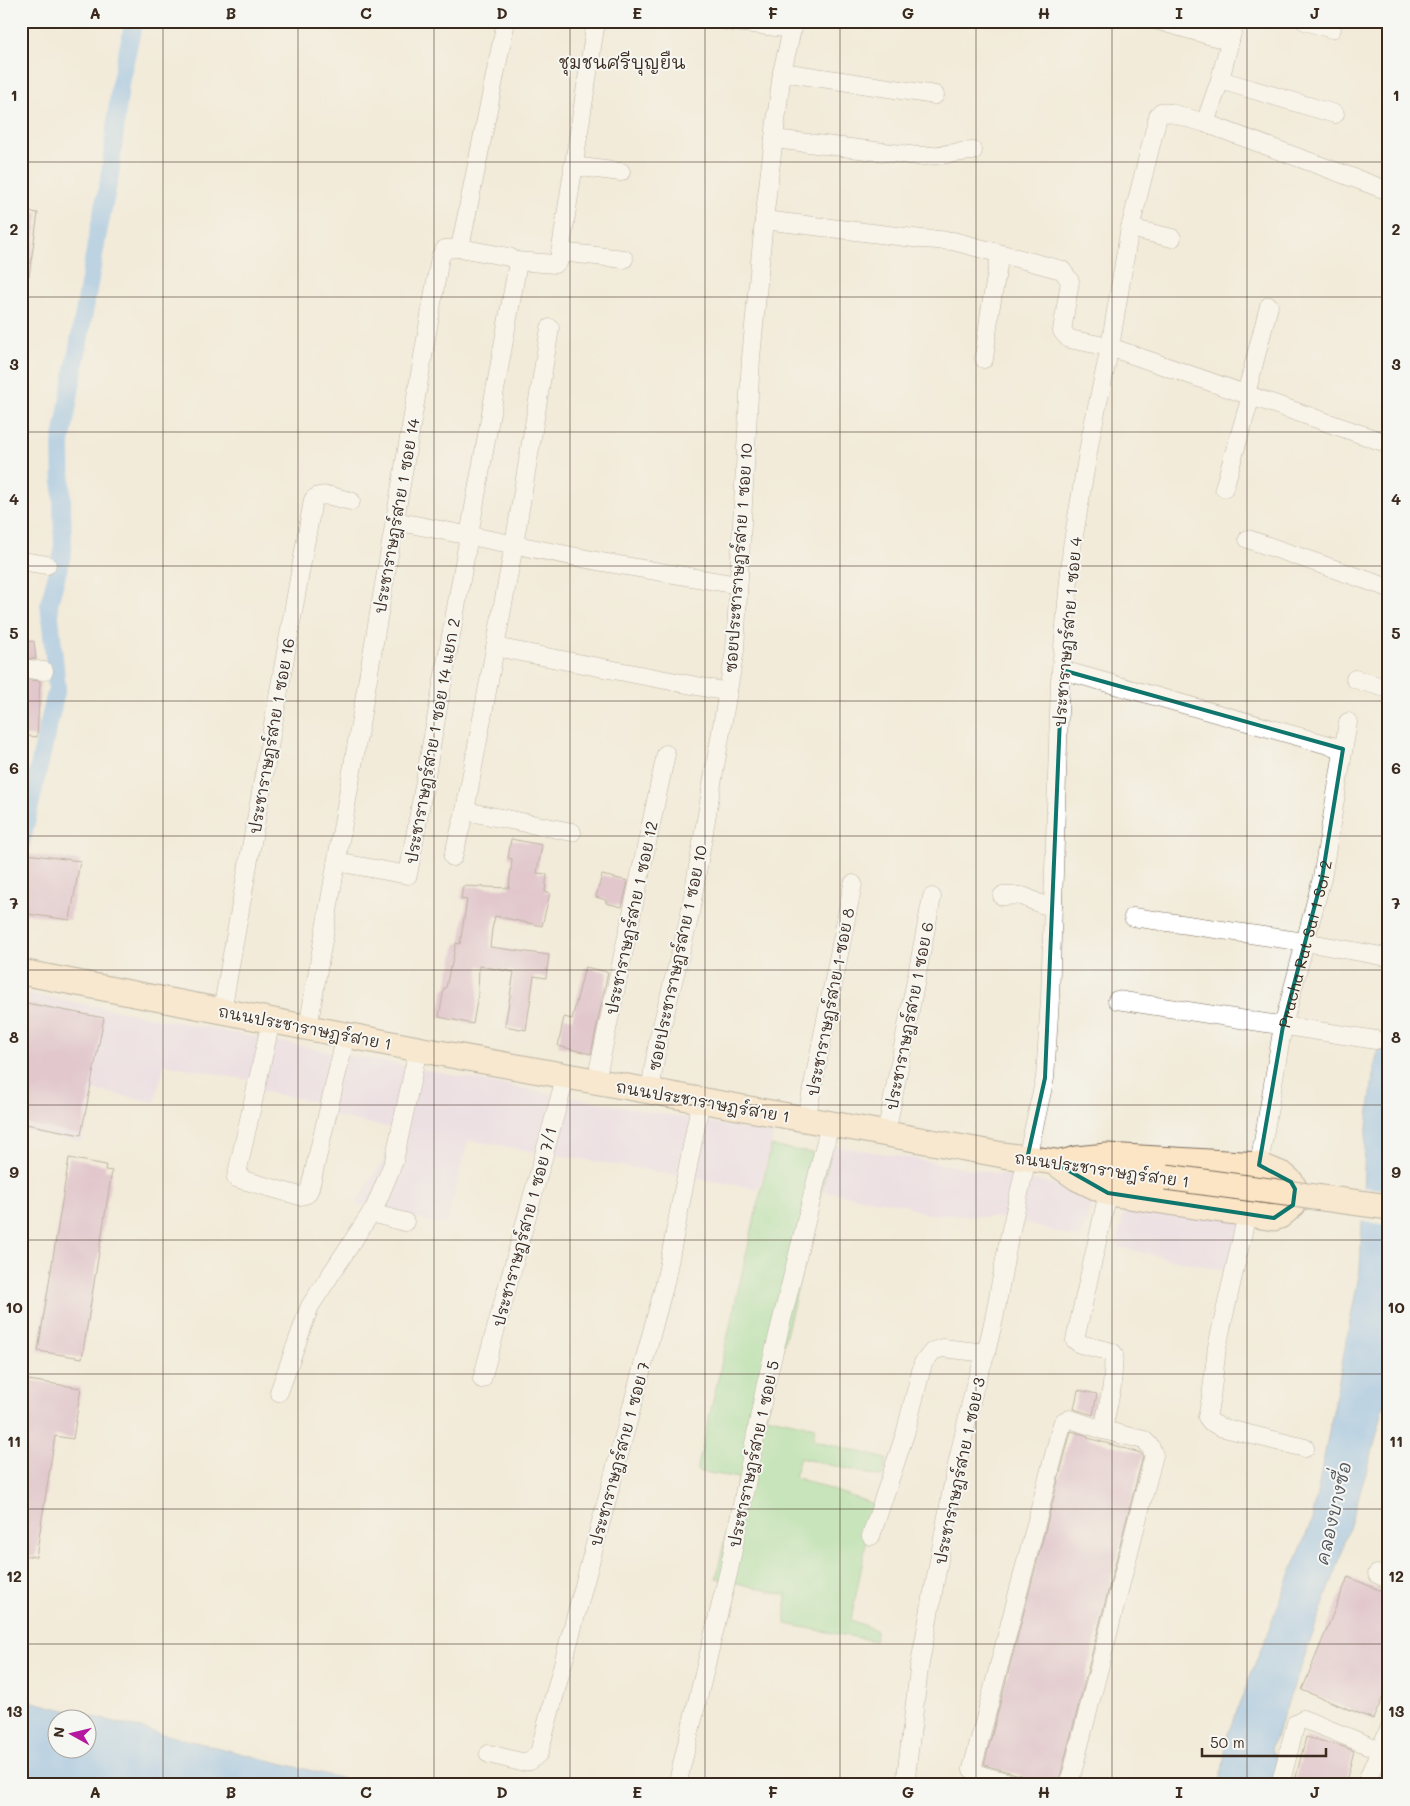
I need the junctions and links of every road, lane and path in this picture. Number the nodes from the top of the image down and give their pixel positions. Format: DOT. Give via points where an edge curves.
graph roads {
  1 [pos="506,21"];
  2 [pos="596,21"];
  3 [pos="726,21"];
  4 [pos="1158,21"];
  5 [pos="1235,21"];
  6 [pos="1304,21"];
  7 [pos="794,25"];
  8 [pos="1332,29"];
  9 [pos="1230,41"];
  10 [pos="782,72"];
  11 [pos="1220,80"];
  12 [pos="935,95"];
  13 [pos="1334,114"];
  14 [pos="1206,123"];
  15 [pos="774,139"];
  16 [pos="973,151"];
  17 [pos="573,166"];
  18 [pos="621,172"];
  19 [pos="1389,191"];
  20 [pos="764,220"];
  21 [pos="1130,228"];
  22 [pos="1172,238"];
  23 [pos="460,248"];
  24 [pos="560,252"];
  25 [pos="1000,254"];
  26 [pos="624,259"];
  27 [pos="516,261"];
  28 [pos="1270,306"];
  29 [pos="550,328"];
  30 [pos="1110,347"];
  31 [pos="984,359"];
  32 [pos="1248,395"];
  33 [pos="1388,439"];
  34 [pos="1224,488"];
  35 [pos="351,501"];
  36 [pos="395,521"];
  37 [pos="469,536"];
  38 [pos="1248,539"];
  39 [pos="514,545"];
  40 [pos="21,561"];
  41 [pos="47,565"];
  42 [pos="738,585"];
  43 [pos="1389,588"];
  44 [pos="495,647"];
  45 [pos="21,668"];
  46 [pos="1062,670"];
  47 [pos="44,671"];
  48 [pos="1355,679"];
  49 [pos="1389,689"];
  50 [pos="728,692"];
  51 [pos="1348,722"];
  52 [pos="1343,749"];
  53 [pos="666,754"];
  54 [pos="466,811"];
  55 [pos="572,832"];
  56 [pos="453,857"];
  57 [pos="337,862"];
  58 [pos="853,884"];
  59 [pos="1002,896"];
  60 [pos="932,897"];
  61 [pos="1053,904"];
  62 [pos="1133,917"];
  63 [pos="1305,942"];
  64 [pos="1387,957"];
  65 [pos="21,972"];
  66 [pos="1117,1000"];
  67 [pos="222,1011"];
  68 [pos="272,1021"];
  69 [pos="1283,1026"];
  70 [pos="308,1028"];
  71 [pos="346,1035"];
  72 [pos="1376,1040"];
  73 [pos="418,1049"];
  74 [pos="566,1075"];
  75 [pos="596,1081"];
  76 [pos="650,1091"];
  77 [pos="701,1100"];
  78 [pos="818,1122"];
  79 [pos="886,1134"];
  80 [pos="1027,1159"];
  81 [pos="1057,1164"];
  82 [pos="1259,1165"];
  83 [pos="1108,1193"];
  84 [pos="1389,1207"];
  85 [pos="371,1213"];
  86 [pos="1247,1214"];
  87 [pos="405,1222"];
  88 [pos="986,1353"];
  89 [pos="482,1380"];
  90 [pos="279,1392"];
  91 [pos="1103,1430"];
  92 [pos="1305,1448"];
  93 [pos="871,1536"];
  94 [pos="1389,1729"];
  95 [pos="1380,1750"];
  96 [pos="488,1754"];
  97 [pos="677,1785"];
  98 [pos="905,1785"];
  99 [pos="1016,1785"];
  100 [pos="1070,1785"];
  101 [pos="1280,1785"];
  102 [pos="1365,1785"];
  1 -- 23 [label="street"];
  2 -- 17 [label="street"];
  3 -- 7 [label="street"];
  4 -- 9 [label="street"];
  5 -- 9 [label="street"];
  6 -- 8 [label="street"];
  7 -- 10 [label="street, ซอยประชาราษฎร์สาย 1 ซอย 10"];
  9 -- 11 [label="street"];
  10 -- 12 [label="street"];
  10 -- 15 [label="street, ซอยประชาราษฎร์สาย 1 ซอย 10"];
  11 -- 13 [label="street"];
  11 -- 14 [label="street"];
  14 -- 19 [label="street"];
  14 -- 21 [label="street, ประชาราษฎร์สาย 1 ซอย 4" via="1171,113 1161,112 1158,116"];
  15 -- 16 [label="street" via="918,156"];
  15 -- 20 [label="street, ซอยประชาราษฎร์สาย 1 ซอย 10"];
  17 -- 18 [label="street"];
  17 -- 24 [label="street"];
  20 -- 25 [label="street" via="953,241"];
  20 -- 42 [label="street, ซอยประชาราษฎร์สาย 1 ซอย 10" via="751,358"];
  21 -- 22 [label="street"];
  21 -- 30 [label="street, ประชาราษฎร์สาย 1 ซอย 4"];
  23 -- 27 [label="street"];
  23 -- 36 [label="street, ประชาราษฎร์สาย 1 ซอย 14" via="445,249 440,257"];
  24 -- 26 [label="street"];
  24 -- 27 [label="street" via="559,261 554,264"];
  25 -- 30 [label="street" via="1062,270 1070,281 1062,331 1069,339"];
  25 -- 31 [label="street"];
  27 -- 37 [label="street"];
  28 -- 32 [label="street"];
  29 -- 39 [label="street"];
  30 -- 32 [label="street"];
  30 -- 46 [label="street, ประชาราษฎร์สาย 1 ซอย 4" via="1072,547"];
  32 -- 33 [label="street"];
  32 -- 34 [label="street"];
  35 -- 67 [label="street, ประชาราษฎร์สาย 1 ซอย 16" via="321,494 313,500"];
  36 -- 37 [label="street"];
  36 -- 57 [label="street, ประชาราษฎร์สาย 1 ซอย 14"];
  37 -- 39 [label="street"];
  37 -- 57 [label="street, ประชาราษฎร์สาย 1 ซอย 14 แยก 2" via="408,875"];
  38 -- 43 [label="street"];
  39 -- 42 [label="street"];
  39 -- 44 [label="street"];
  40 -- 41 [label="street"];
  42 -- 50 [label="street, ซอยประชาราษฎร์สาย 1 ซอย 10" via="735,650"];
  44 -- 50 [label="street"];
  44 -- 54 [label="street"];
  45 -- 47 [label="street"];
  46 -- 52 [label="street"];
  46 -- 61 [label="street, ประชาราษฎร์สาย 1 ซอย 4"];
  48 -- 49 [label="street"];
  50 -- 76 [label="street, ซอยประชาราษฎร์สาย 1 ซอย 10" via="689,919 658,1041"];
  51 -- 52 [label="street, Pracha Rat Sai 1 Soi 2"];
  52 -- 63 [label="street, Pracha Rat Sai 1 Soi 2" via="1322,878"];
  53 -- 75 [label="street, ประชาราษฎร์สาย 1 ซอย 12"];
  54 -- 55 [label="street"];
  54 -- 56 [label="street"];
  57 -- 70 [label="street, ประชาราษฎร์สาย 1 ซอย 14"];
  58 -- 78 [label="street, ประชาราษฎร์สาย 1 ซอย 8"];
  59 -- 61 [label="street" via="1021,896 1039,904"];
  60 -- 79 [label="street, ประชาราษฎร์สาย 1 ซอย 6"];
  61 -- 80 [label="street, ประชาราษฎร์สาย 1 ซอย 4" via="1045,1078"];
  62 -- 63 [label="street"];
  63 -- 64 [label="street"];
  63 -- 69 [label="street, Pracha Rat Sai 1 Soi 2"];
  65 -- 67 [label="main road, ถนนประชาราษฎร์สาย 1"];
  66 -- 69 [label="street"];
  67 -- 68 [label="main road, ถนนประชาราษฎร์สาย 1"];
  68 -- 70 [label="main road, ถนนประชาราษฎร์สาย 1"];
  68 -- 71 [label="street" via="236,1178 300,1196 310,1188"];
  69 -- 72 [label="street"];
  69 -- 82 [label="street, Pracha Rat Sai 1 Soi 2"];
  70 -- 71 [label="main road, ถนนประชาราษฎร์สาย 1"];
  71 -- 73 [label="main road, ถนนประชาราษฎร์สาย 1"];
  73 -- 74 [label="main road, ถนนประชาราษฎร์สาย 1"];
  73 -- 85 [label="street" via="394,1161"];
  74 -- 75 [label="main road, ถนนประชาราษฎร์สาย 1"];
  74 -- 89 [label="street, ประชาราษฎร์สาย 1 ซอย 7/1"];
  75 -- 76 [label="main road, ถนนประชาราษฎร์สาย 1"];
  76 -- 77 [label="main road, ถนนประชาราษฎร์สาย 1"];
  77 -- 78 [label="main road, ถนนประชาราษฎร์สาย 1"];
  77 -- 96 [label="street, ประชาราษฎร์สาย 1 ซอย 7" via="664,1283 539,1753 521,1762"];
  78 -- 79 [label="main road, ถนนประชาราษฎร์สาย 1"];
  78 -- 97 [label="street, ประชาราษฎร์สาย 1 ซอย 5" via="730,1570"];
  79 -- 80 [label="main road, ถนนประชาราษฎร์สาย 1"];
  80 -- 81 [label="main road, ถนนประชาราษฎร์สาย 1"];
  80 -- 88 [label="street, ประชาราษฎร์สาย 1 ซอย 3"];
  81 -- 82 [label="main road" via="1107,1156"];
  81 -- 83 [label="main road"];
  81 -- 84 [label="main road, ถนนประชาราษฎร์สาย 1, bridge"];
  82 -- 86 [label="main road" via="1291,1182 1295,1188 1293,1205 1274,1218"];
  83 -- 86 [label="main road"];
  83 -- 91 [label="street" via="1075,1340 1114,1354 1112,1386"];
  85 -- 87 [label="street"];
  85 -- 90 [label="street" via="310,1306"];
  86 -- 92 [label="street" via="1218,1346 1207,1417 1220,1427"];
  88 -- 93 [label="street" via="944,1348 933,1351 923,1363 905,1434"];
  88 -- 98 [label="street, ประชาราษฎร์สาย 1 ซอย 3" via="975,1385 954,1478 919,1668"];
  91 -- 99 [label="street" via="1070,1419 1062,1424 972,1769 980,1775"];
  91 -- 100 [label="street" via="1144,1440 1154,1455"];
  94 -- 95 [label="street"];
  95 -- 101 [label="street" via="1303,1719 1296,1723"];
  95 -- 102 [label="street"];
}
